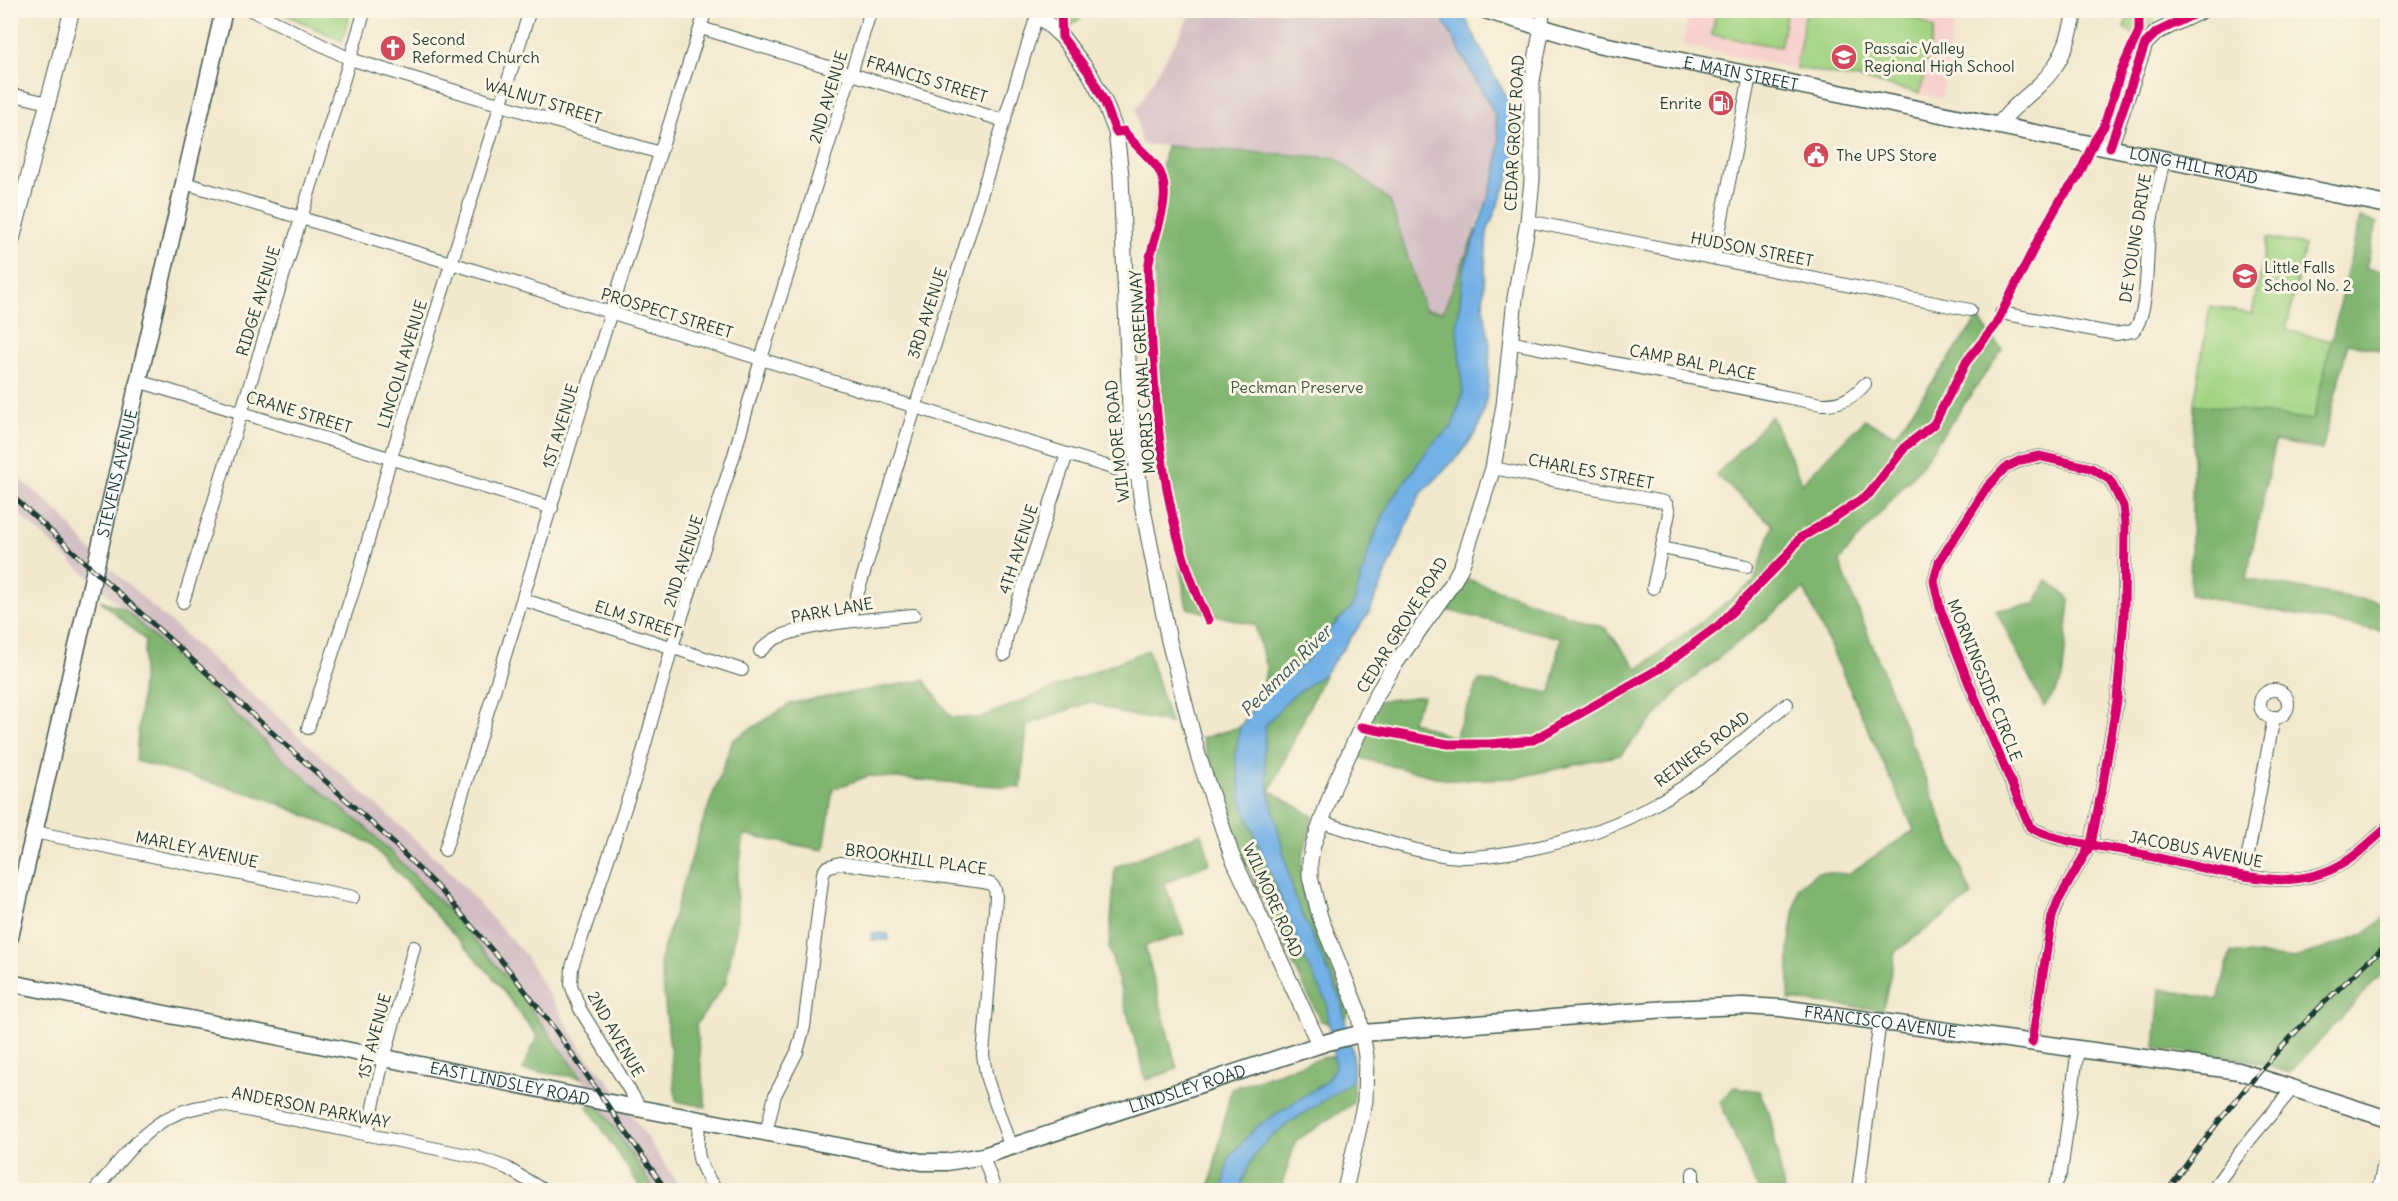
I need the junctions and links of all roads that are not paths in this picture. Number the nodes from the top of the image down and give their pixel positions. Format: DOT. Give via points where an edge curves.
graph roads {
  1 [pos="72,10"];
  2 [pos="211,10"];
  3 [pos="218,10"];
  4 [pos="224,10"];
  5 [pos="250,10"];
  6 [pos="365,10"];
  7 [pos="530,10"];
  8 [pos="706,10"];
  9 [pos="871,10"];
  10 [pos="1485,10"];
  11 [pos="2075,10"];
  12 [pos="2203,10"];
  13 [pos="1035,13"];
  14 [pos="1543,19"];
  15 [pos="701,28"];
  16 [pos="350,59"];
  17 [pos="853,74"];
  18 [pos="1750,76"];
  19 [pos="10,94"];
  20 [pos="48,103"];
  21 [pos="500,106"];
  22 [pos="1005,121"];
  23 [pos="1999,125"];
  24 [pos="2110,147"];
  25 [pos="660,153"];
  26 [pos="2164,158"];
  27 [pos="185,183"];
  28 [pos="2388,205"];
  29 [pos="301,218"];
  30 [pos="1528,221"];
  31 [pos="10,247"];
  32 [pos="1714,258"];
  33 [pos="451,263"];
  34 [pos="1970,310"];
  35 [pos="610,313"];
  36 [pos="2001,313"];
  37 [pos="1509,342"];
  38 [pos="761,359"];
  39 [pos="138,381"];
  40 [pos="1865,384"];
  41 [pos="914,407"];
  42 [pos="240,412"];
  43 [pos="1066,454"];
  44 [pos="391,457"];
  45 [pos="1494,468"];
  46 [pos="1138,476"];
  47 [pos="552,508"];
  48 [pos="1662,548"];
  49 [pos="1747,566"];
  50 [pos="1653,588"];
  51 [pos="524,600"];
  52 [pos="183,602"];
  53 [pos="914,615"];
  54 [pos="849,621"];
  55 [pos="672,647"];
  56 [pos="760,651"];
  57 [pos="1004,655"];
  58 [pos="742,670"];
  59 [pos="1787,705"];
  60 [pos="2274,717"];
  61 [pos="308,728"];
  62 [pos="1321,822"];
  63 [pos="2030,826"];
  64 [pos="2388,827"];
  65 [pos="34,832"];
  66 [pos="2091,844"];
  67 [pos="445,850"];
  68 [pos="2244,876"];
  69 [pos="353,897"];
  70 [pos="10,937"];
  71 [pos="414,947"];
  72 [pos="10,983"];
  73 [pos="1880,1020"];
  74 [pos="1359,1034"];
  75 [pos="2032,1042"];
  76 [pos="1323,1043"];
  77 [pos="2078,1048"];
  78 [pos="384,1059"];
  79 [pos="2294,1088"];
  80 [pos="641,1109"];
  81 [pos="2388,1119"];
  82 [pos="700,1120"];
  83 [pos="766,1133"];
  84 [pos="367,1135"];
  85 [pos="2388,1147"];
  86 [pos="1011,1148"];
  87 [pos="983,1156"];
  88 [pos="1693,1173"];
  89 [pos="95,1191"];
  90 [pos="543,1191"];
  91 [pos="716,1191"];
  92 [pos="995,1191"];
  93 [pos="1345,1191"];
  94 [pos="1694,1191"];
  95 [pos="1858,1191"];
  96 [pos="2053,1191"];
  97 [pos="2212,1191"];
  98 [pos="2378,1191"];
  1 -- 20 [label="street"];
  2 -- 3 [label="street"];
  4 -- 27 [label="main road, STEVENS AVENUE"];
  5 -- 16 [label="street, WALNUT STREET"];
  6 -- 16 [label="street, RIDGE AVENUE"];
  7 -- 21 [label="street, LINCOLN AVENUE"];
  8 -- 15 [label="street, 1ST AVENUE"];
  9 -- 17 [label="street, 2ND AVENUE"];
  10 -- 14 [label="main road, E. MAIN STREET"];
  11 -- 23 [label="street" via="2060,61"];
  12 -- 24 [label="street" via="2157,32 2145,44"];
  13 -- 22 [label="street, 3RD AVENUE"];
  13 -- 46 [label="street, WILMORE ROAD" via="1062,37 1090,74 1116,132 1130,411"];
  14 -- 18 [label="main road, E. MAIN STREET" via="1593,43"];
  14 -- 30 [label="street, CEDAR GROVE ROAD" via="1532,81"];
  15 -- 17 [label="street, FRANCIS STREET"];
  15 -- 25 [label="street, 1ST AVENUE"];
  16 -- 21 [label="street, WALNUT STREET"];
  16 -- 29 [label="street, RIDGE AVENUE"];
  17 -- 22 [label="street, FRANCIS STREET"];
  17 -- 38 [label="street, 2ND AVENUE"];
  18 -- 23 [label="main road, E. MAIN STREET"];
  18 -- 32 [label="street"];
  19 -- 20 [label="street"];
  20 -- 31 [label="street"];
  21 -- 25 [label="street, WALNUT STREET"];
  21 -- 33 [label="street, LINCOLN AVENUE"];
  22 -- 41 [label="street, 3RD AVENUE"];
  23 -- 24 [label="main road, LONG HILL ROAD"];
  24 -- 26 [label="main road, LONG HILL ROAD"];
  25 -- 35 [label="street, 1ST AVENUE"];
  26 -- 28 [label="main road, LONG HILL ROAD"];
  26 -- 36 [label="street, DE YOUNG DRIVE" via="2139,321 2133,331 2116,334"];
  27 -- 29 [label="street, PROSPECT STREET"];
  27 -- 39 [label="main road, STEVENS AVENUE"];
  29 -- 33 [label="street, PROSPECT STREET"];
  29 -- 42 [label="street, RIDGE AVENUE"];
  30 -- 32 [label="street, HUDSON STREET"];
  30 -- 37 [label="street, CEDAR GROVE ROAD"];
  32 -- 34 [label="street, HUDSON STREET"];
  33 -- 35 [label="street, PROSPECT STREET"];
  33 -- 44 [label="street, LINCOLN AVENUE"];
  35 -- 38 [label="street, PROSPECT STREET"];
  35 -- 47 [label="street, 1ST AVENUE"];
  37 -- 40 [label="street, CAMP BAL PLACE" via="1821,404 1837,404 1855,396"];
  37 -- 45 [label="street, CEDAR GROVE ROAD"];
  38 -- 41 [label="street, PROSPECT STREET"];
  38 -- 55 [label="street, 2ND AVENUE"];
  39 -- 42 [label="street, CRANE STREET"];
  39 -- 65 [label="main road, STEVENS AVENUE"];
  41 -- 43 [label="street, PROSPECT STREET"];
  41 -- 54 [label="street, 3RD AVENUE"];
  42 -- 44 [label="street, CRANE STREET"];
  42 -- 52 [label="street, RIDGE AVENUE"];
  43 -- 46 [label="street, PROSPECT STREET"];
  43 -- 57 [label="street, 4TH AVENUE"];
  44 -- 47 [label="street, CRANE STREET"];
  44 -- 61 [label="street, LINCOLN AVENUE" via="360,570"];
  45 -- 48 [label="street, CHARLES STREET" via="1664,502 1668,518"];
  45 -- 62 [label="street, CEDAR GROVE ROAD" via="1462,565 1376,696"];
  46 -- 76 [label="street, WILMORE ROAD" via="1169,641 1198,755 1232,856"];
  47 -- 51 [label="street, 1ST AVENUE"];
  48 -- 49 [label="street"];
  48 -- 50 [label="street"];
  51 -- 55 [label="street, ELM STREET"];
  51 -- 67 [label="street, 1ST AVENUE"];
  53 -- 54 [label="street, PARK LANE"];
  54 -- 56 [label="street, PARK LANE" via="778,637"];
  55 -- 58 [label="street, ELM STREET"];
  55 -- 80 [label="street, 2ND AVENUE" via="639,766 572,967 571,985 580,1009"];
  59 -- 62 [label="street, REINERS ROAD" via="1657,803 1600,830 1544,846 1487,856 1449,856"];
  60 -- 68 [label="street"];
  62 -- 74 [label="street, CEDAR GROVE ROAD" via="1313,845 1310,877 1320,917 1358,1011"];
  63 -- 66 [label="street, JACOBUS AVENUE" via="2040,834"];
  63 -- 66 [label="street, MORNINGSIDE CIRCLE" via="1968,681 1940,608 1934,581 1939,562 1997,475 2011,464 2039,456 2102,474 2115,487 2123,506 2124,618 2117,700"];
  64 -- 68 [label="street, JACOBUS AVENUE" via="2350,860 2324,872 2286,879"];
  65 -- 69 [label="street, MARLEY AVENUE"];
  65 -- 70 [label="main road, STEVENS AVENUE"];
  66 -- 68 [label="street, JACOBUS AVENUE"];
  66 -- 75 [label="street" via="2052,917"];
  71 -- 78 [label="street, 1ST AVENUE"];
  72 -- 78 [label="main road, EAST LINDSLEY ROAD"];
  73 -- 74 [label="main road, FRANCISCO AVENUE" via="1743,1006"];
  73 -- 75 [label="main road, FRANCISCO AVENUE"];
  73 -- 95 [label="street"];
  74 -- 76 [label="main road, LINDSLEY ROAD"];
  74 -- 93 [label="street, CEDAR GROVE ROAD" via="1367,1072 1365,1101"];
  75 -- 77 [label="main road, FRANCISCO AVENUE"];
  76 -- 86 [label="main road, LINDSLEY ROAD"];
  77 -- 79 [label="main road, FRANCISCO AVENUE" via="2239,1071"];
  77 -- 96 [label="street" via="2061,1173"];
  78 -- 80 [label="main road, EAST LINDSLEY ROAD"];
  78 -- 84 [label="street, 1ST AVENUE"];
  79 -- 81 [label="main road, FRANCISCO AVENUE"];
  79 -- 97 [label="street"];
  80 -- 82 [label="main road, EAST LINDSLEY ROAD"];
  82 -- 83 [label="main road, EAST LINDSLEY ROAD"];
  82 -- 91 [label="street" via="697,1158"];
  83 -- 86 [label="street, BROOKHILL PLACE" via="774,1095 801,1039 823,873 827,867 840,863 983,882 995,889 983,1055 987,1079"];
  83 -- 87 [label="main road, EAST LINDSLEY ROAD" via="922,1162"];
  84 -- 89 [label="street, ANDERSON PARKWAY" via="233,1107 191,1108 171,1115 146,1132"];
  84 -- 90 [label="street, ANDERSON PARKWAY" via="492,1162 521,1175"];
  85 -- 98 [label="street"];
  86 -- 87 [label="main road, EAST LINDSLEY ROAD"];
  87 -- 92 [label="street"];
  88 -- 94 [label="street"];
}
